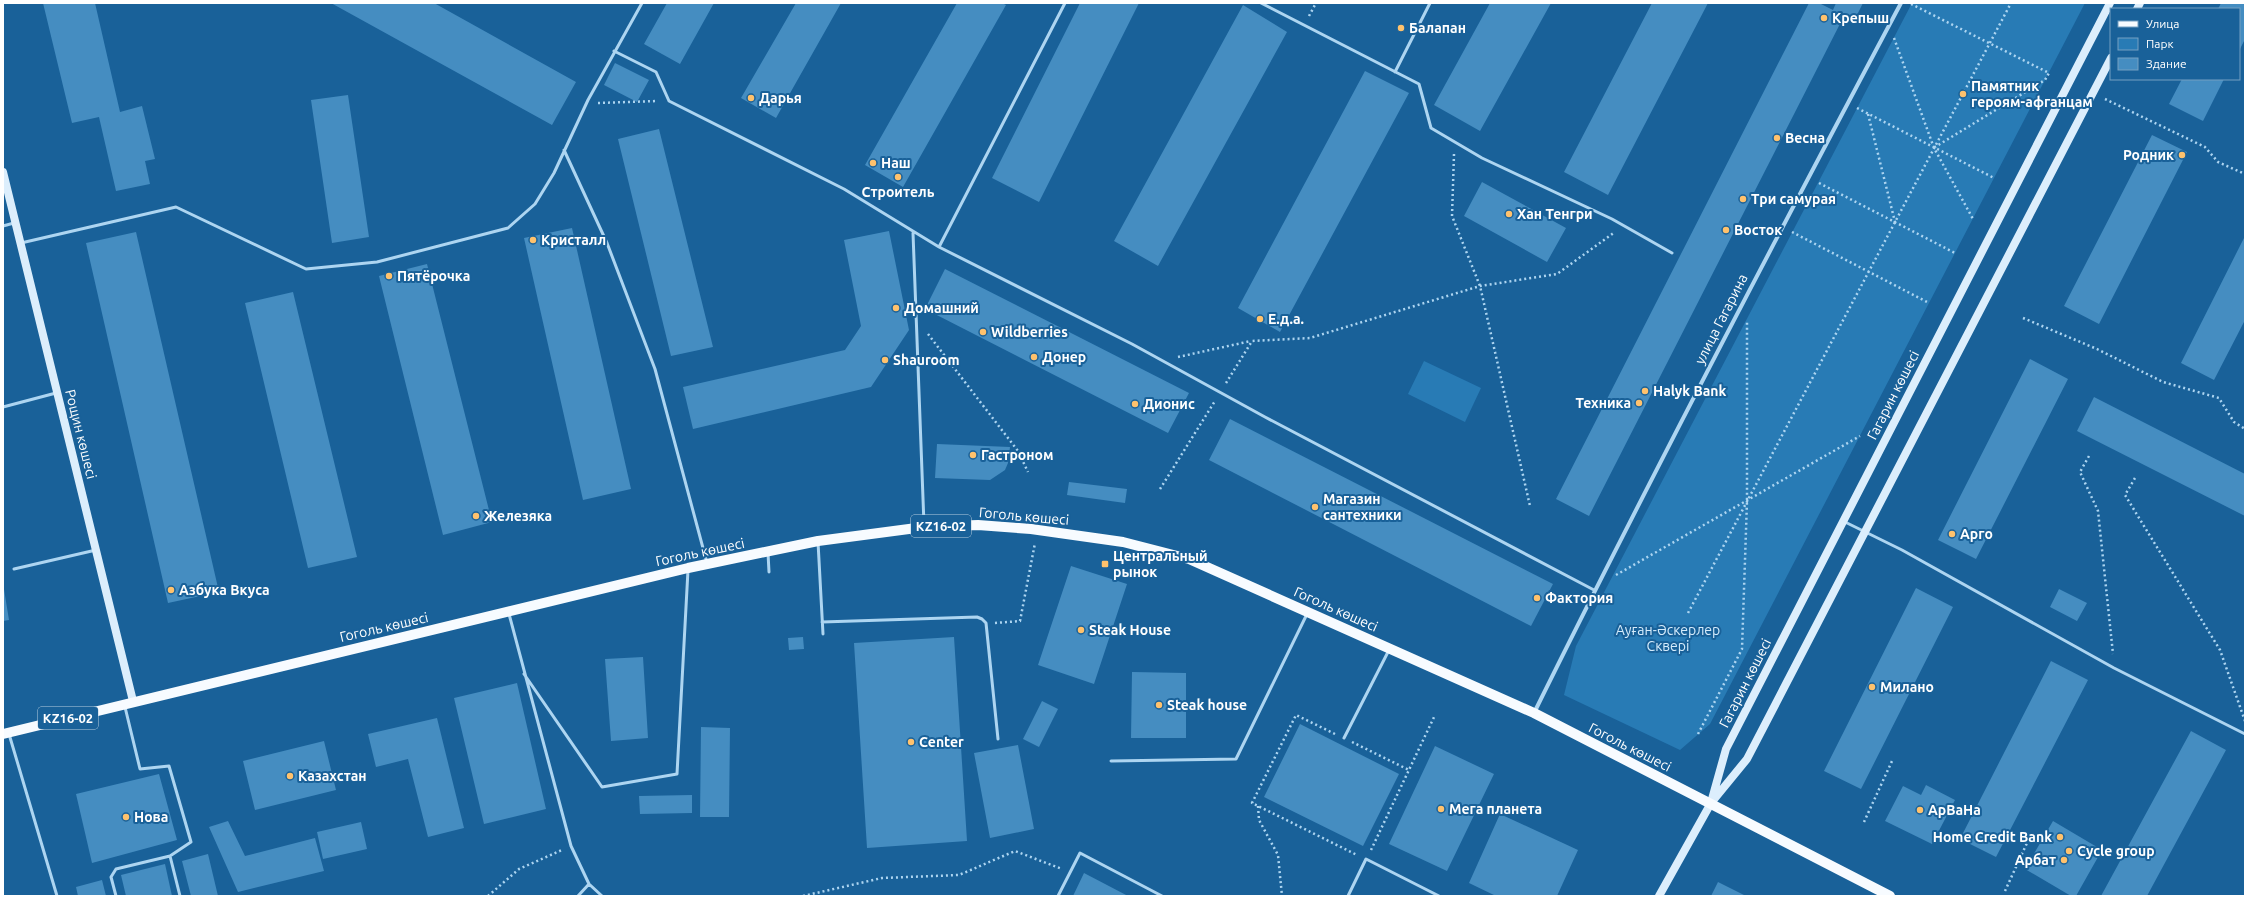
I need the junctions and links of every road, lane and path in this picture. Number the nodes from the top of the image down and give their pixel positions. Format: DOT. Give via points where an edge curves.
graph roads {
  1 [pos="642,3"];
  2 [pos="1064,3"];
  3 [pos="1261,3"];
  4 [pos="1430,3"];
  5 [pos="1901,3"];
  6 [pos="2011,3"];
  7 [pos="2110,3"];
  8 [pos="1911,4"];
  9 [pos="1894,37"];
  10 [pos="1990,43"];
  11 [pos="614,51"];
  12 [pos="2110,60"];
  13 [pos="1395,72"];
  14 [pos="2105,99"];
  15 [pos="588,100"];
  16 [pos="670,101"];
  17 [pos="1857,108"];
  18 [pos="1868,113"];
  19 [pos="1454,142"];
  20 [pos="1934,148"];
  21 [pos="564,150"];
  22 [pos="3,172"];
  23 [pos="2245,174"];
  24 [pos="1994,178"];
  25 [pos="1818,182"];
  26 [pos="1973,219"];
  27 [pos="1895,222"];
  28 [pos="16,223"];
  29 [pos="3,226"];
  30 [pos="1624,226"];
  31 [pos="1792,232"];
  32 [pos="913,233"];
  33 [pos="21,243"];
  34 [pos="939,248"];
  35 [pos="1672,253"];
  36 [pos="1955,253"];
  37 [pos="1869,272"];
  38 [pos="1480,286"];
  39 [pos="1929,302"];
  40 [pos="915,318"];
  41 [pos="1747,318"];
  42 [pos="2023,318"];
  43 [pos="1252,341"];
  44 [pos="1161,360"];
  45 [pos="58,393"];
  46 [pos="1220,393"];
  47 [pos="3,407"];
  48 [pos="2245,429"];
  49 [pos="1860,436"];
  50 [pos="2089,456"];
  51 [pos="1028,472"];
  52 [pos="2135,478"];
  53 [pos="1160,489"];
  54 [pos="1748,501"];
  55 [pos="1530,506"];
  56 [pos="1843,521"];
  57 [pos="924,527"];
  58 [pos="1865,532"];
  59 [pos="818,541"];
  60 [pos="1035,542"];
  61 [pos="96,550"];
  62 [pos="768,552"];
  63 [pos="708,564"];
  64 [pos="688,568"];
  65 [pos="14,569"];
  66 [pos="770,572"];
  67 [pos="1612,578"];
  68 [pos="1594,590"];
  69 [pos="508,611"];
  70 [pos="1308,612"];
  71 [pos="1688,613"];
  72 [pos="822,622"];
  73 [pos="986,623"];
  74 [pos="823,634"];
  75 [pos="1390,649"];
  76 [pos="2114,668"];
  77 [pos="524,674"];
  78 [pos="128,702"];
  79 [pos="1534,713"];
  80 [pos="1435,715"];
  81 [pos="2245,721"];
  82 [pos="6,733"];
  83 [pos="1698,734"];
  84 [pos="2245,734"];
  85 [pos="1344,738"];
  86 [pos="998,739"];
  87 [pos="1111,761"];
  88 [pos="1892,761"];
  89 [pos="1409,770"];
  90 [pos="1711,803"];
  91 [pos="1258,806"];
  92 [pos="1864,822"];
  93 [pos="2027,843"];
  94 [pos="571,846"];
  95 [pos="170,856"];
  96 [pos="1366,859"];
  97 [pos="1070,872"];
  98 [pos="589,884"];
  99 [pos="2005,891"];
  100 [pos="57,896"];
  101 [pos="116,896"];
  102 [pos="180,896"];
  103 [pos="488,896"];
  104 [pos="578,896"];
  105 [pos="602,896"];
  106 [pos="802,896"];
  107 [pos="1058,896"];
  108 [pos="1162,896"];
  109 [pos="1282,896"];
  110 [pos="1348,896"];
  111 [pos="1439,896"];
  112 [pos="1660,896"];
  113 [pos="1890,896"];
  1 -- 11 [label="lane"];
  2 -- 34 [label="lane"];
  3 -- 13 [label="lane"];
  4 -- 13 [label="lane"];
  5 -- 68 [label="street, улица Гагарина" via="1750,286"];
  6 -- 10 [label="path"];
  7 -- 56 [label="street, Гагарин көшесі"];
  8 -- 10 [label="path"];
  9 -- 20 [label="path"];
  10 -- 20 [label="path"];
  10 -- 20 [label="path" via="2049,73 2045,80"];
  11 -- 15 [label="lane"];
  11 -- 16 [label="lane" via="656,72"];
  12 -- 58 [label="street, Гагарин көшесі"];
  13 -- 19 [label="lane" via="1419,84 1431,128"];
  14 -- 23 [label="path" via="2205,147 2218,162"];
  15 -- 16 [label="path" via="601,104"];
  15 -- 21 [label="lane"];
  16 -- 32 [label="lane" via="844,189"];
  17 -- 18 [label="path"];
  18 -- 20 [label="path"];
  18 -- 27 [label="path"];
  19 -- 30 [label="lane"];
  19 -- 38 [label="path" via="1452,216"];
  20 -- 24 [label="path"];
  20 -- 26 [label="path"];
  20 -- 27 [label="path"];
  21 -- 33 [label="lane" via="554,173 535,204 508,228 377,262 306,269 176,207"];
  21 -- 63 [label="lane" via="607,243 655,369"];
  22 -- 28 [label="street, Рощин көшесі"];
  25 -- 27 [label="path"];
  27 -- 36 [label="path"];
  27 -- 37 [label="path"];
  28 -- 29 [label="lane"];
  28 -- 33 [label="street, Рощин көшесі"];
  30 -- 35 [label="lane"];
  30 -- 38 [label="path" via="1557,274"];
  31 -- 37 [label="path"];
  32 -- 34 [label="lane"];
  32 -- 40 [label="lane"];
  33 -- 45 [label="street, Рощин көшесі"];
  34 -- 44 [label="lane"];
  37 -- 39 [label="path"];
  37 -- 54 [label="path"];
  38 -- 43 [label="path" via="1310,338"];
  38 -- 55 [label="path"];
  40 -- 51 [label="path" via="1018,451"];
  40 -- 57 [label="lane"];
  41 -- 54 [label="path"];
  42 -- 48 [label="path" via="2097,349 2163,382 2219,398 2234,422"];
  43 -- 44 [label="path"];
  43 -- 46 [label="path"];
  44 -- 46 [label="lane"];
  45 -- 47 [label="lane"];
  45 -- 61 [label="street, Рощин көшесі"];
  46 -- 53 [label="path"];
  46 -- 68 [label="lane"];
  49 -- 54 [label="path"];
  50 -- 76 [label="path" via="2080,472 2098,511"];
  52 -- 81 [label="path" via="2125,495 2220,650"];
  54 -- 67 [label="path"];
  54 -- 71 [label="path"];
  54 -- 83 [label="path" via="1742,648"];
  56 -- 58 [label="lane"];
  56 -- 90 [label="street, Гагарин көшесі" via="1726,749"];
  57 -- 59 [label="main road, Гоголь көшесі / KZ16-02"];
  57 -- 70 [label="main road, Гоголь көшесі / KZ16-02" via="978,525 1031,529 1157,549 1189,559"];
  58 -- 76 [label="lane"];
  58 -- 90 [label="street, Гагарин көшесі" via="1746,758"];
  59 -- 62 [label="main road, Гоголь көшесі / KZ16-02"];
  59 -- 72 [label="lane"];
  60 -- 73 [label="path" via="1020,621"];
  61 -- 65 [label="lane"];
  61 -- 78 [label="street, Рощин көшесі"];
  62 -- 63 [label="main road, Гоголь көшесі / KZ16-02"];
  62 -- 66 [label="lane"];
  63 -- 64 [label="main road, Гоголь көшесі / KZ16-02"];
  64 -- 69 [label="main road, Гоголь көшесі / KZ16-02"];
  64 -- 77 [label="lane" via="677,774 602,787"];
  68 -- 79 [label="street, улица Гагарина"];
  69 -- 77 [label="lane"];
  69 -- 78 [label="main road, Гоголь көшесі / KZ16-02"];
  70 -- 75 [label="main road, Гоголь көшесі / KZ16-02"];
  70 -- 87 [label="lane" via="1236,760"];
  72 -- 73 [label="lane" via="977,617"];
  72 -- 74 [label="lane"];
  73 -- 86 [label="lane"];
  75 -- 79 [label="main road, Гоголь көшесі / KZ16-02"];
  75 -- 85 [label="lane"];
  76 -- 84 [label="lane"];
  77 -- 94 [label="lane"];
  78 -- 82 [label="main road, Гоголь көшесі / KZ16-02"];
  78 -- 95 [label="lane" via="140,769 169,766 191,842"];
  79 -- 90 [label="main road, Гоголь көшесі / KZ16-02"];
  80 -- 89 [label="path"];
  82 -- 100 [label="lane"];
  85 -- 89 [label="path"];
  85 -- 91 [label="path" via="1296,715 1252,803"];
  88 -- 92 [label="path"];
  89 -- 96 [label="path"];
  90 -- 112 [label="street, Гагарин көшесі"];
  90 -- 113 [label="main road, Гоголь көшесі"];
  91 -- 96 [label="path"];
  91 -- 109 [label="path" via="1258,820 1278,855"];
  93 -- 99 [label="path"];
  94 -- 98 [label="lane"];
  94 -- 103 [label="path" via="519,869"];
  95 -- 101 [label="lane" via="116,870 111,877"];
  95 -- 102 [label="lane"];
  96 -- 110 [label="lane"];
  96 -- 111 [label="lane"];
  97 -- 106 [label="path" via="1015,851 959,875 882,878"];
  97 -- 107 [label="lane"];
  97 -- 108 [label="lane" via="1080,853"];
  98 -- 104 [label="lane"];
  98 -- 105 [label="lane"];
}
